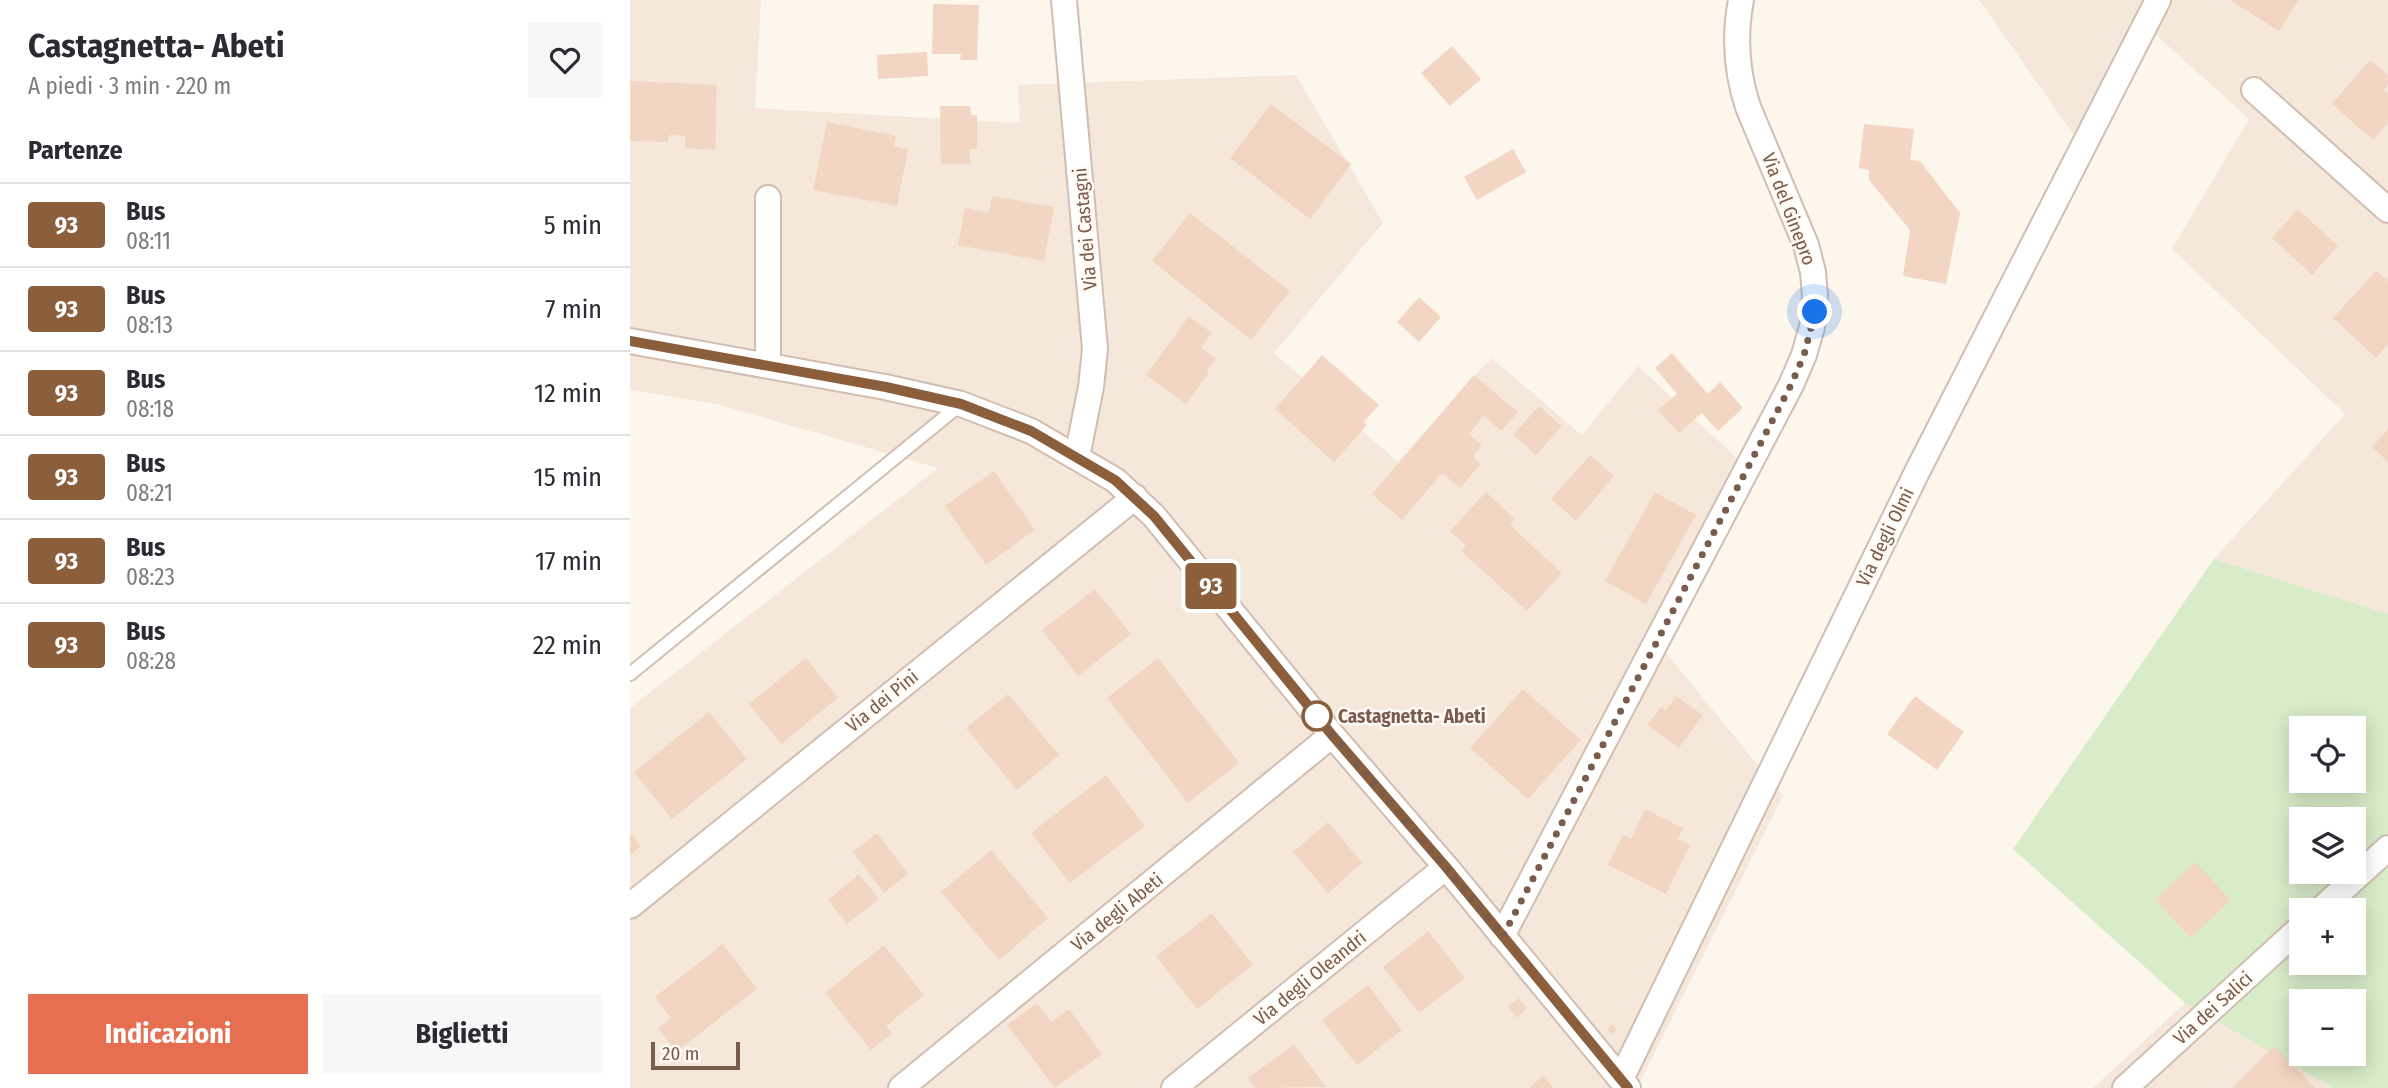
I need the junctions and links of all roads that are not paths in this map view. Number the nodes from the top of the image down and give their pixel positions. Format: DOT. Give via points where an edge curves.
graph roads {
  1 [pos="1064,0"];
  2 [pos="1741,0"];
  3 [pos="2158,0"];
  4 [pos="2254,90"];
  5 [pos="768,198"];
  6 [pos="2388,210"];
  7 [pos="630,341"];
  8 [pos="768,365"];
  9 [pos="961,404"];
  10 [pos="1077,457"];
  11 [pos="1135,497"];
  12 [pos="630,674"];
  13 [pos="1332,735"];
  14 [pos="2388,848"];
  15 [pos="1446,867"];
  16 [pos="2333,898"];
  17 [pos="630,906"];
  18 [pos="1503,936"];
  19 [pos="2289,938"];
  20 [pos="1625,1084"];
  21 [pos="901,1088"];
  22 [pos="1174,1088"];
  23 [pos="2125,1088"];
  1 -- 10 [label="street, Via dei Castagni" via="1095,349"];
  2 -- 18 [label="street, Via del Ginepro" via="1737,34 1741,83 1811,261 1812,327 1791,385"];
  3 -- 20 [label="street, Via degli Olmi" via="1917,472"];
  4 -- 6 [label="street"];
  5 -- 8 [label="street"];
  7 -- 8 [label="street"];
  8 -- 9 [label="street"];
  9 -- 10 [label="street" via="1031,431"];
  9 -- 12 [label="lane"];
  10 -- 11 [label="street"];
  11 -- 13 [label="street"];
  11 -- 17 [label="street, Via dei Pini"];
  13 -- 15 [label="street"];
  13 -- 21 [label="street, Via degli Abeti"];
  14 -- 16 [label="street"];
  15 -- 18 [label="street"];
  15 -- 22 [label="street, Via degli Oleandri"];
  18 -- 20 [label="street"];
  19 -- 23 [label="street, Via dei Salici"];
}
